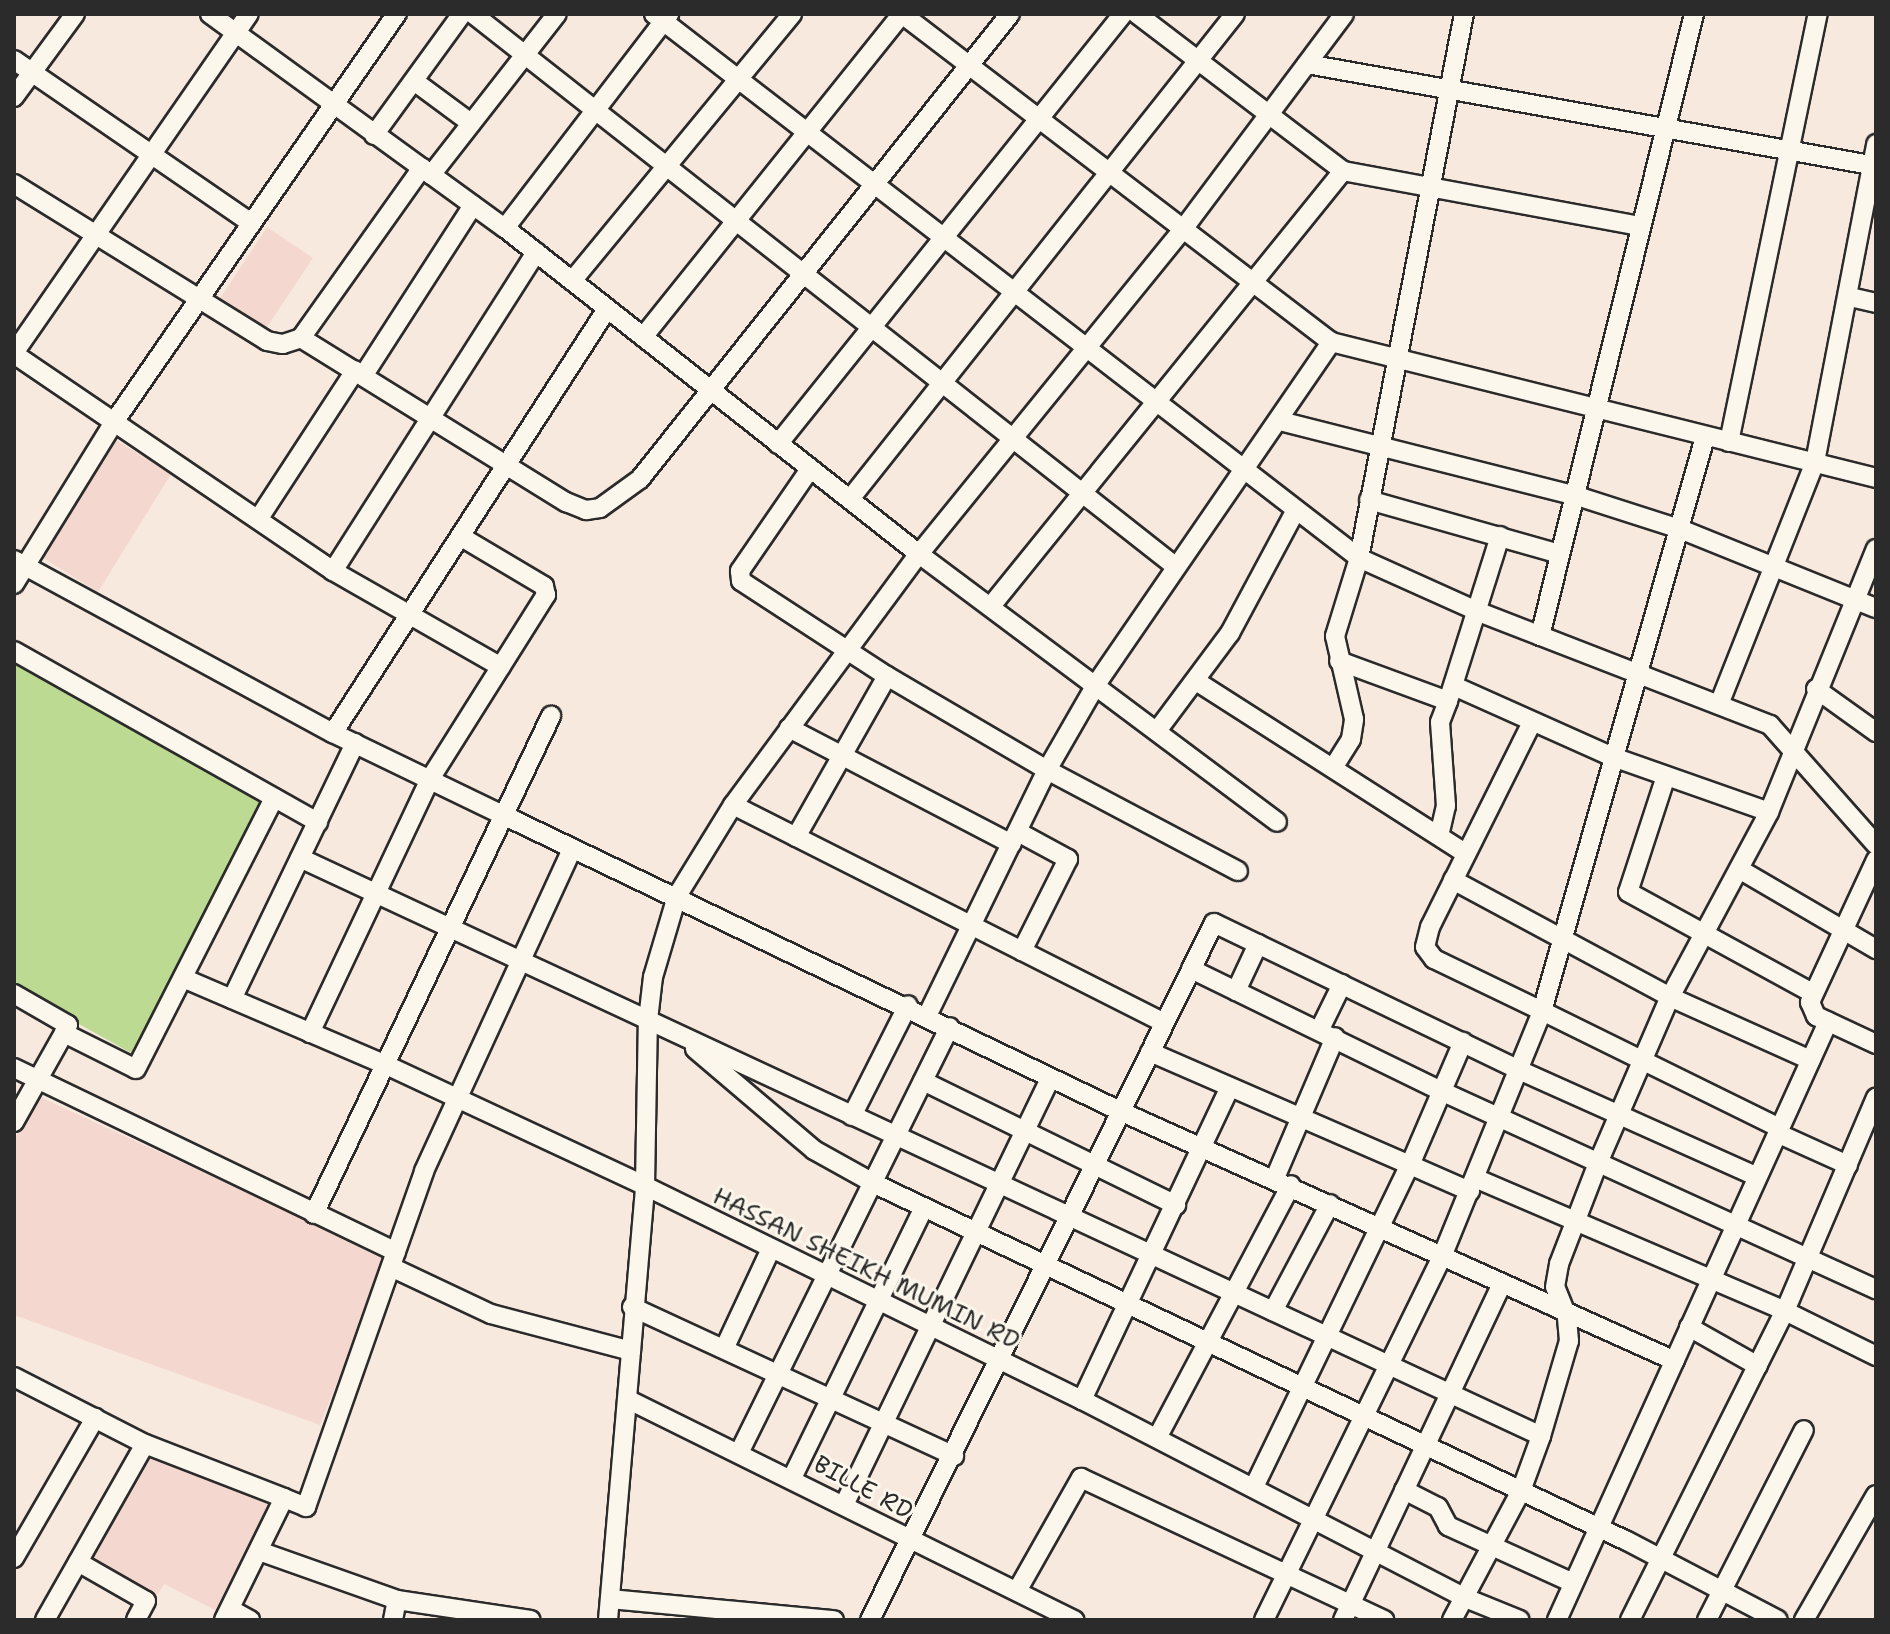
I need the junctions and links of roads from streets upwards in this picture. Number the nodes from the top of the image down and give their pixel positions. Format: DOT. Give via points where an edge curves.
graph roads {
  1 [pos="75,14"];
  2 [pos="210,14"];
  3 [pos="249,14"];
  4 [pos="397,14"];
  5 [pos="462,14"];
  6 [pos="473,14"];
  7 [pos="557,14"];
  8 [pos="792,14"];
  9 [pos="902,14"];
  10 [pos="1010,14"];
  11 [pos="1123,14"];
  12 [pos="1137,14"];
  13 [pos="1235,14"];
  14 [pos="1344,14"];
  15 [pos="1464,14"];
  16 [pos="1694,14"];
  17 [pos="1818,14"];
  18 [pos="662,16"];
  19 [pos="235,34"];
  20 [pos="525,55"];
  21 [pos="14,60"];
  22 [pos="1199,61"];
  23 [pos="967,63"];
  24 [pos="1307,64"];
  25 [pos="32,72"];
  26 [pos="739,78"];
  27 [pos="414,81"];
  28 [pos="1450,89"];
  29 [pos="14,97"];
  30 [pos="332,104"];
  31 [pos="596,111"];
  32 [pos="1269,115"];
  33 [pos="1040,119"];
  34 [pos="471,123"];
  35 [pos="1664,130"];
  36 [pos="809,131"];
  37 [pos="374,135"];
  38 [pos="1876,144"];
  39 [pos="1788,151"];
  40 [pos="149,154"];
  41 [pos="665,165"];
  42 [pos="1875,166"];
  43 [pos="1109,171"];
  44 [pos="1343,171"];
  45 [pos="426,172"];
  46 [pos="874,180"];
  47 [pos="14,184"];
  48 [pos="1431,184"];
  49 [pos="473,205"];
  50 [pos="736,221"];
  51 [pos="250,222"];
  52 [pos="1641,226"];
  53 [pos="505,228"];
  54 [pos="1184,228"];
  55 [pos="94,234"];
  56 [pos="944,234"];
  57 [pos="536,252"];
  58 [pos="802,272"];
  59 [pos="572,281"];
  60 [pos="1251,283"];
  61 [pos="1017,290"];
  62 [pos="1850,297"];
  63 [pos="200,298"];
  64 [pos="1876,303"];
  65 [pos="607,309"];
  66 [pos="871,327"];
  67 [pos="643,337"];
  68 [pos="301,338"];
  69 [pos="1331,342"];
  70 [pos="1088,346"];
  71 [pos="14,354"];
  72 [pos="1396,356"];
  73 [pos="359,374"];
  74 [pos="943,384"];
  75 [pos="709,392"];
  76 [pos="1156,397"];
  77 [pos="1600,409"];
  78 [pos="430,417"];
  79 [pos="1280,421"];
  80 [pos="114,422"];
  81 [pos="1705,437"];
  82 [pos="1012,438"];
  83 [pos="1729,442"];
  84 [pos="778,444"];
  85 [pos="1380,447"];
  86 [pos="506,462"];
  87 [pos="1815,462"];
  88 [pos="810,469"];
  89 [pos="1244,470"];
  90 [pos="1876,478"];
  91 [pos="1080,491"];
  92 [pos="1577,496"];
  93 [pos="850,499"];
  94 [pos="1369,500"];
  95 [pos="1295,512"];
  96 [pos="259,518"];
  97 [pos="1680,529"];
  98 [pos="1500,536"];
  99 [pos="463,538"];
  100 [pos="1876,549"];
  101 [pos="919,554"];
  102 [pos="1560,554"];
  103 [pos="1359,558"];
  104 [pos="19,563"];
  105 [pos="1175,566"];
  106 [pos="1776,566"];
  107 [pos="333,571"];
  108 [pos="14,584"];
  109 [pos="1854,600"];
  110 [pos="991,606"];
  111 [pos="1876,608"];
  112 [pos="1479,612"];
  113 [pos="412,616"];
  114 [pos="1540,636"];
  115 [pos="14,651"];
  116 [pos="848,651"];
  117 [pos="1339,661"];
  118 [pos="501,667"];
  119 [pos="1634,672"];
  120 [pos="887,676"];
  121 [pos="1196,681"];
  122 [pos="1097,683"];
  123 [pos="1816,689"];
  124 [pos="1451,694"];
  125 [pos="1720,702"];
  126 [pos="551,716"];
  127 [pos="1532,722"];
  128 [pos="789,728"];
  129 [pos="1157,731"];
  130 [pos="1876,732"];
  131 [pos="333,733"];
  132 [pos="355,743"];
  133 [pos="1794,750"];
  134 [pos="841,756"];
  135 [pos="1613,757"];
  136 [pos="1333,768"];
  137 [pos="1047,770"];
  138 [pos="1666,776"];
  139 [pos="430,779"];
  140 [pos="274,798"];
  141 [pos="733,805"];
  142 [pos="1769,812"];
  143 [pos="503,815"];
  144 [pos="318,822"];
  145 [pos="1277,822"];
  146 [pos="1439,836"];
  147 [pos="796,837"];
  148 [pos="1015,838"];
  149 [pos="1876,845"];
  150 [pos="572,849"];
  151 [pos="1465,853"];
  152 [pos="300,858"];
  153 [pos="1876,860"];
  154 [pos="1739,869"];
  155 [pos="1238,871"];
  156 [pos="1453,880"];
  157 [pos="374,896"];
  158 [pos="677,896"];
  159 [pos="971,925"];
  160 [pos="1703,929"];
  161 [pos="1841,931"];
  162 [pos="450,932"];
  163 [pos="1566,941"];
  164 [pos="1258,944"];
  165 [pos="1876,949"];
  166 [pos="1022,951"];
  167 [pos="520,962"];
  168 [pos="1191,969"];
  169 [pos="183,978"];
  170 [pos="1342,984"];
  171 [pos="1236,991"];
  172 [pos="1811,992"];
  173 [pos="14,994"];
  174 [pos="1670,997"];
  175 [pos="232,999"];
  176 [pos="908,1005"];
  177 [pos="1542,1011"];
  178 [pos="927,1016"];
  179 [pos="648,1020"];
  180 [pos="1828,1022"];
  181 [pos="1164,1023"];
  182 [pos="950,1027"];
  183 [pos="64,1033"];
  184 [pos="310,1033"];
  185 [pos="1327,1033"];
  186 [pos="678,1034"];
  187 [pos="1463,1042"];
  188 [pos="1876,1044"];
  189 [pos="1150,1052"];
  190 [pos="1641,1058"];
  191 [pos="1810,1060"];
  192 [pos="386,1065"];
  193 [pos="14,1068"];
  194 [pos="1521,1071"];
  195 [pos="1050,1079"];
  196 [pos="37,1081"];
  197 [pos="923,1081"];
  198 [pos="1230,1087"];
  199 [pos="1441,1091"];
  200 [pos="456,1097"];
  201 [pos="1876,1098"];
  202 [pos="1122,1112"];
  203 [pos="852,1116"];
  204 [pos="1618,1116"];
  205 [pos="1299,1119"];
  206 [pos="1502,1119"];
  207 [pos="14,1122"];
  208 [pos="1778,1130"];
  209 [pos="1025,1131"];
  210 [pos="897,1136"];
  211 [pos="1202,1149"];
  212 [pos="1598,1163"];
  213 [pos="1410,1165"];
  214 [pos="1848,1165"];
  215 [pos="1096,1166"];
  216 [pos="1756,1176"];
  217 [pos="1283,1182"];
  218 [pos="875,1184"];
  219 [pos="999,1184"];
  220 [pos="1473,1185"];
  221 [pos="645,1186"];
  222 [pos="1330,1204"];
  223 [pos="1176,1205"];
  224 [pos="923,1209"];
  225 [pos="314,1214"];
  226 [pos="1071,1217"];
  227 [pos="1576,1221"];
  228 [pos="1736,1224"];
  229 [pos="1379,1228"];
  230 [pos="974,1233"];
  231 [pos="770,1251"];
  232 [pos="1153,1256"];
  233 [pos="1807,1258"];
  234 [pos="1441,1259"];
  235 [pos="394,1260"];
  236 [pos="1046,1267"];
  237 [pos="825,1277"];
  238 [pos="1710,1280"];
  239 [pos="1501,1286"];
  240 [pos="1876,1289"];
  241 [pos="1233,1293"];
  242 [pos="877,1302"];
  243 [pos="632,1307"];
  244 [pos="1130,1307"];
  245 [pos="1273,1311"];
  246 [pos="1785,1311"];
  247 [pos="1567,1316"];
  248 [pos="927,1326"];
  249 [pos="1689,1327"];
  250 [pos="1325,1336"];
  251 [pos="1207,1343"];
  252 [pos="725,1347"];
  253 [pos="631,1351"];
  254 [pos="1876,1356"];
  255 [pos="1675,1361"];
  256 [pos="1000,1362"];
  257 [pos="1388,1365"];
  258 [pos="1758,1366"];
  259 [pos="778,1372"];
  260 [pos="14,1377"];
  261 [pos="1302,1386"];
  262 [pos="1450,1394"];
  263 [pos="832,1396"];
  264 [pos="629,1400"];
  265 [pos="1082,1400"];
  266 [pos="95,1418"];
  267 [pos="1367,1418"];
  268 [pos="884,1419"];
  269 [pos="1804,1430"];
  270 [pos="1541,1436"];
  271 [pos="1157,1438"];
  272 [pos="145,1444"];
  273 [pos="1425,1447"];
  274 [pos="739,1453"];
  275 [pos="954,1456"];
  276 [pos="792,1478"];
  277 [pos="1254,1487"];
  278 [pos="1404,1490"];
  279 [pos="1521,1491"];
  280 [pos="1876,1495"];
  281 [pos="284,1498"];
  282 [pos="844,1505"];
  283 [pos="1315,1519"];
  284 [pos="1598,1528"];
  285 [pos="913,1541"];
  286 [pos="1492,1545"];
  287 [pos="1377,1549"];
  288 [pos="259,1551"];
  289 [pos="14,1558"];
  290 [pos="1663,1559"];
  291 [pos="78,1562"];
  292 [pos="1288,1572"];
  293 [pos="1573,1583"];
  294 [pos="1722,1590"];
  295 [pos="1017,1591"];
  296 [pos="1463,1597"];
  297 [pos="610,1599"];
  298 [pos="397,1600"];
  299 [pos="1346,1612"];
  300 [pos="227,1615"];
  301 [pos="45,1620"];
  302 [pos="136,1620"];
  303 [pos="250,1620"];
  304 [pos="393,1620"];
  305 [pos="531,1620"];
  306 [pos="608,1620"];
  307 [pos="834,1620"];
  308 [pos="870,1620"];
  309 [pos="1075,1620"];
  310 [pos="1264,1620"];
  311 [pos="1384,1620"];
  312 [pos="1452,1620"];
  313 [pos="1520,1620"];
  314 [pos="1557,1620"];
  315 [pos="1630,1620"];
  316 [pos="1707,1620"];
  317 [pos="1778,1620"];
  318 [pos="1804,1620"];
  1 -- 25 [label="street"];
  2 -- 19 [label="street"];
  3 -- 19 [label="street"];
  4 -- 30 [label="street"];
  5 -- 27 [label="street"];
  6 -- 20 [label="street"];
  7 -- 20 [label="street"];
  8 -- 26 [label="street"];
  9 -- 23 [label="street"];
  9 -- 36 [label="street"];
  10 -- 23 [label="street"];
  11 -- 33 [label="street"];
  12 -- 22 [label="street"];
  13 -- 22 [label="street"];
  14 -- 24 [label="street"];
  15 -- 28 [label="street"];
  16 -- 35 [label="street"];
  17 -- 39 [label="street"];
  18 -- 26 [label="street"];
  18 -- 31 [label="street"];
  19 -- 30 [label="street"];
  19 -- 40 [label="street"];
  20 -- 31 [label="street"];
  20 -- 34 [label="street"];
  21 -- 25 [label="street"];
  22 -- 32 [label="street"];
  22 -- 43 [label="street"];
  23 -- 33 [label="street"];
  23 -- 46 [label="street"];
  24 -- 28 [label="street"];
  24 -- 32 [label="street"];
  25 -- 29 [label="street"];
  25 -- 40 [label="street"];
  26 -- 36 [label="street"];
  26 -- 41 [label="street"];
  27 -- 34 [label="street"];
  27 -- 37 [label="street"];
  28 -- 35 [label="street"];
  28 -- 48 [label="street"];
  30 -- 37 [label="street"];
  30 -- 51 [label="street"];
  31 -- 41 [label="street"];
  31 -- 53 [label="street"];
  32 -- 44 [label="street"];
  32 -- 54 [label="street"];
  33 -- 43 [label="street"];
  33 -- 56 [label="street"];
  34 -- 45 [label="street"];
  35 -- 39 [label="street"];
  35 -- 52 [label="street"];
  36 -- 46 [label="street"];
  36 -- 50 [label="street"];
  37 -- 45 [label="street"];
  38 -- 42 [label="street"];
  39 -- 42 [label="street"];
  39 -- 83 [label="street"];
  40 -- 51 [label="street"];
  40 -- 55 [label="street"];
  41 -- 50 [label="street"];
  41 -- 59 [label="street"];
  42 -- 62 [label="street"];
  43 -- 54 [label="street"];
  43 -- 61 [label="street"];
  44 -- 48 [label="street"];
  44 -- 60 [label="street"];
  45 -- 49 [label="street"];
  45 -- 68 [label="street"];
  46 -- 56 [label="street"];
  46 -- 58 [label="street"];
  47 -- 55 [label="street"];
  48 -- 52 [label="street"];
  48 -- 72 [label="street"];
  49 -- 53 [label="street"];
  49 -- 73 [label="street"];
  50 -- 58 [label="street"];
  50 -- 67 [label="street"];
  51 -- 63 [label="street"];
  52 -- 77 [label="street"];
  53 -- 57 [label="street"];
  54 -- 60 [label="street"];
  54 -- 70 [label="street"];
  55 -- 63 [label="street"];
  55 -- 71 [label="street"];
  56 -- 61 [label="street"];
  56 -- 66 [label="street"];
  57 -- 59 [label="street"];
  57 -- 78 [label="street"];
  58 -- 66 [label="street"];
  58 -- 75 [label="street"];
  59 -- 65 [label="street"];
  60 -- 69 [label="street"];
  60 -- 76 [label="street"];
  61 -- 70 [label="street"];
  61 -- 74 [label="street"];
  62 -- 64 [label="street"];
  62 -- 87 [label="street"];
  63 -- 68 [label="street" via="267,341 283,344"];
  63 -- 80 [label="street"];
  65 -- 67 [label="street"];
  65 -- 86 [label="street"];
  66 -- 74 [label="street"];
  66 -- 84 [label="street"];
  67 -- 75 [label="street"];
  68 -- 73 [label="street"];
  69 -- 72 [label="street"];
  69 -- 79 [label="street"];
  70 -- 76 [label="street"];
  70 -- 82 [label="street"];
  71 -- 80 [label="street"];
  72 -- 77 [label="street"];
  72 -- 85 [label="street"];
  73 -- 78 [label="street"];
  73 -- 96 [label="street"];
  74 -- 82 [label="street"];
  74 -- 93 [label="street"];
  75 -- 84 [label="street"];
  75 -- 86 [label="street" via="640,479 600,508 586,510 566,502"];
  76 -- 89 [label="street"];
  76 -- 91 [label="street"];
  77 -- 81 [label="street"];
  77 -- 92 [label="street"];
  78 -- 86 [label="street"];
  78 -- 107 [label="street"];
  79 -- 85 [label="street"];
  79 -- 89 [label="street"];
  80 -- 96 [label="street"];
  80 -- 104 [label="street"];
  81 -- 83 [label="street"];
  81 -- 97 [label="street"];
  82 -- 91 [label="street"];
  82 -- 101 [label="street"];
  83 -- 87 [label="street"];
  84 -- 88 [label="street"];
  85 -- 92 [label="street"];
  85 -- 94 [label="street"];
  86 -- 99 [label="street"];
  87 -- 90 [label="street"];
  87 -- 106 [label="street"];
  88 -- 93 [label="street"];
  88 -- 116 [label="street" via="738,576"];
  89 -- 95 [label="street"];
  89 -- 105 [label="street"];
  91 -- 105 [label="street"];
  91 -- 110 [label="street"];
  92 -- 97 [label="street"];
  92 -- 102 [label="street"];
  93 -- 101 [label="street"];
  94 -- 98 [label="street"];
  94 -- 103 [label="street"];
  95 -- 103 [label="street"];
  95 -- 121 [label="street" via="1230,633"];
  96 -- 107 [label="street"];
  97 -- 106 [label="street"];
  97 -- 119 [label="street"];
  98 -- 102 [label="street"];
  98 -- 112 [label="street"];
  99 -- 113 [label="street"];
  99 -- 118 [label="street" via="546,588"];
  100 -- 109 [label="street"];
  101 -- 110 [label="street"];
  101 -- 116 [label="street"];
  102 -- 114 [label="street"];
  103 -- 112 [label="street"];
  103 -- 117 [label="street" via="1335,636"];
  104 -- 108 [label="street"];
  104 -- 131 [label="street"];
  105 -- 122 [label="street"];
  106 -- 109 [label="street"];
  106 -- 125 [label="street"];
  107 -- 113 [label="street"];
  109 -- 111 [label="street"];
  109 -- 123 [label="street"];
  110 -- 122 [label="street"];
  112 -- 114 [label="street"];
  112 -- 124 [label="street"];
  113 -- 118 [label="street"];
  113 -- 131 [label="street"];
  114 -- 119 [label="street"];
  115 -- 140 [label="street"];
  116 -- 120 [label="street"];
  116 -- 128 [label="street"];
  117 -- 124 [label="street"];
  117 -- 136 [label="street" via="1354,730"];
  118 -- 139 [label="street"];
  119 -- 125 [label="street"];
  119 -- 135 [label="street"];
  120 -- 134 [label="street"];
  120 -- 137 [label="street"];
  121 -- 129 [label="street"];
  121 -- 136 [label="street"];
  122 -- 129 [label="street"];
  122 -- 137 [label="street"];
  123 -- 130 [label="street"];
  123 -- 133 [label="street"];
  124 -- 127 [label="street"];
  124 -- 146 [label="street" via="1440,722 1446,806"];
  125 -- 133 [label="street" via="1770,725"];
  126 -- 143 [label="street"];
  127 -- 135 [label="street"];
  127 -- 151 [label="street"];
  128 -- 134 [label="street"];
  128 -- 141 [label="street"];
  129 -- 145 [label="street"];
  131 -- 132 [label="street"];
  132 -- 139 [label="street"];
  132 -- 144 [label="street"];
  133 -- 142 [label="street"];
  133 -- 149 [label="street"];
  134 -- 147 [label="street"];
  134 -- 148 [label="street"];
  135 -- 138 [label="street"];
  135 -- 163 [label="street"];
  136 -- 146 [label="street"];
  137 -- 148 [label="street"];
  137 -- 155 [label="street"];
  138 -- 142 [label="street"];
  138 -- 160 [label="street" via="1628,892"];
  139 -- 143 [label="street"];
  139 -- 157 [label="street"];
  140 -- 144 [label="street"];
  140 -- 169 [label="street"];
  141 -- 147 [label="street"];
  141 -- 158 [label="street"];
  142 -- 154 [label="street"];
  143 -- 150 [label="street"];
  143 -- 162 [label="street"];
  144 -- 152 [label="street"];
  146 -- 151 [label="street"];
  147 -- 159 [label="street"];
  148 -- 159 [label="street"];
  148 -- 166 [label="street" via="1068,859"];
  150 -- 158 [label="street"];
  150 -- 167 [label="street"];
  151 -- 156 [label="street"];
  152 -- 157 [label="street"];
  152 -- 175 [label="street"];
  153 -- 161 [label="street"];
  154 -- 160 [label="street"];
  154 -- 161 [label="street"];
  156 -- 163 [label="street"];
  156 -- 177 [label="street" via="1430,927 1425,947 1429,955"];
  157 -- 162 [label="street"];
  157 -- 184 [label="street"];
  158 -- 176 [label="street"];
  158 -- 179 [label="street" via="653,977"];
  159 -- 166 [label="street"];
  159 -- 178 [label="street"];
  160 -- 172 [label="street"];
  160 -- 174 [label="street"];
  161 -- 165 [label="street"];
  161 -- 172 [label="street"];
  162 -- 167 [label="street"];
  162 -- 192 [label="street"];
  163 -- 174 [label="street"];
  163 -- 177 [label="street"];
  164 -- 168 [label="street" via="1214,923"];
  164 -- 170 [label="street"];
  164 -- 171 [label="street"];
  166 -- 181 [label="street"];
  167 -- 179 [label="street"];
  167 -- 200 [label="street"];
  168 -- 171 [label="street"];
  168 -- 181 [label="street"];
  169 -- 175 [label="street, HASSAN SHEIKH MUMIN RD"];
  169 -- 183 [label="street" via="136,1069"];
  170 -- 185 [label="street"];
  170 -- 187 [label="street"];
  171 -- 185 [label="street"];
  172 -- 180 [label="street" via="1812,1011"];
  173 -- 183 [label="street" via="68,1025"];
  174 -- 190 [label="street"];
  174 -- 191 [label="street"];
  175 -- 184 [label="street, HASSAN SHEIKH MUMIN RD"];
  176 -- 178 [label="street"];
  176 -- 203 [label="street"];
  177 -- 190 [label="street"];
  177 -- 194 [label="street"];
  178 -- 182 [label="street"];
  179 -- 186 [label="street"];
  179 -- 221 [label="street"];
  180 -- 188 [label="street"];
  180 -- 191 [label="street"];
  181 -- 189 [label="street"];
  182 -- 195 [label="street"];
  182 -- 197 [label="street"];
  183 -- 196 [label="street"];
  184 -- 192 [label="street, HASSAN SHEIKH MUMIN RD"];
  185 -- 199 [label="street"];
  185 -- 205 [label="street"];
  186 -- 203 [label="street"];
  186 -- 218 [label="street" via="814,1150"];
  187 -- 194 [label="street"];
  187 -- 199 [label="street"];
  189 -- 198 [label="street"];
  189 -- 202 [label="street"];
  190 -- 204 [label="street"];
  190 -- 208 [label="street"];
  191 -- 208 [label="street"];
  192 -- 200 [label="street, HASSAN SHEIKH MUMIN RD"];
  192 -- 225 [label="street"];
  193 -- 196 [label="street"];
  194 -- 204 [label="street"];
  194 -- 206 [label="street"];
  195 -- 202 [label="street"];
  195 -- 209 [label="street"];
  196 -- 207 [label="street"];
  196 -- 225 [label="street"];
  197 -- 209 [label="street"];
  197 -- 210 [label="street"];
  198 -- 205 [label="street"];
  198 -- 211 [label="street"];
  199 -- 206 [label="street"];
  199 -- 213 [label="street"];
  200 -- 221 [label="street, HASSAN SHEIKH MUMIN RD"];
  200 -- 235 [label="street"];
  201 -- 214 [label="street"];
  202 -- 211 [label="street"];
  202 -- 215 [label="street"];
  203 -- 210 [label="street"];
  204 -- 212 [label="street"];
  204 -- 216 [label="street"];
  205 -- 213 [label="street"];
  205 -- 217 [label="street"];
  206 -- 212 [label="street"];
  206 -- 220 [label="street"];
  208 -- 214 [label="street"];
  208 -- 216 [label="street"];
  209 -- 215 [label="street"];
  209 -- 219 [label="street"];
  210 -- 218 [label="street"];
  210 -- 219 [label="street"];
  211 -- 217 [label="street"];
  211 -- 223 [label="street"];
  212 -- 227 [label="street"];
  212 -- 228 [label="street"];
  213 -- 220 [label="street"];
  213 -- 229 [label="street"];
  214 -- 233 [label="street"];
  215 -- 223 [label="street"];
  215 -- 226 [label="street"];
  216 -- 228 [label="street"];
  217 -- 222 [label="street"];
  217 -- 241 [label="street"];
  218 -- 224 [label="street"];
  218 -- 237 [label="street"];
  219 -- 226 [label="street"];
  219 -- 230 [label="street"];
  220 -- 227 [label="street"];
  220 -- 234 [label="street"];
  221 -- 231 [label="street, HASSAN SHEIKH MUMIN RD"];
  221 -- 243 [label="street"];
  222 -- 229 [label="street"];
  222 -- 245 [label="street"];
  223 -- 232 [label="street"];
  224 -- 230 [label="street"];
  224 -- 242 [label="street"];
  225 -- 235 [label="street"];
  226 -- 232 [label="street"];
  226 -- 236 [label="street"];
  227 -- 238 [label="street"];
  227 -- 247 [label="street" via="1555,1287"];
  228 -- 233 [label="street"];
  228 -- 238 [label="street"];
  229 -- 234 [label="street"];
  229 -- 250 [label="street"];
  230 -- 236 [label="street"];
  230 -- 248 [label="street"];
  231 -- 237 [label="street, HASSAN SHEIKH MUMIN RD"];
  231 -- 252 [label="street"];
  232 -- 241 [label="street"];
  232 -- 244 [label="street"];
  233 -- 240 [label="street"];
  233 -- 246 [label="street"];
  234 -- 239 [label="street"];
  234 -- 257 [label="street"];
  235 -- 253 [label="street" via="491,1314"];
  235 -- 281 [label="street" via="306,1507"];
  236 -- 244 [label="street"];
  236 -- 256 [label="street"];
  237 -- 242 [label="street, HASSAN SHEIKH MUMIN RD"];
  237 -- 259 [label="street"];
  238 -- 246 [label="street"];
  238 -- 249 [label="street"];
  239 -- 247 [label="street"];
  239 -- 262 [label="street"];
  241 -- 245 [label="street"];
  241 -- 251 [label="street"];
  242 -- 248 [label="street, HASSAN SHEIKH MUMIN RD"];
  242 -- 263 [label="street"];
  243 -- 252 [label="street"];
  243 -- 253 [label="street"];
  244 -- 251 [label="street"];
  244 -- 265 [label="street"];
  245 -- 250 [label="street"];
  246 -- 254 [label="street"];
  246 -- 258 [label="street"];
  247 -- 255 [label="street"];
  247 -- 270 [label="street" via="1569,1341"];
  248 -- 256 [label="street, HASSAN SHEIKH MUMIN RD"];
  248 -- 268 [label="street"];
  249 -- 255 [label="street"];
  249 -- 258 [label="street"];
  250 -- 257 [label="street"];
  250 -- 261 [label="street"];
  251 -- 261 [label="street"];
  251 -- 271 [label="street"];
  252 -- 259 [label="street"];
  253 -- 264 [label="street"];
  255 -- 284 [label="street"];
  256 -- 265 [label="street, HASSAN SHEIKH MUMIN RD"];
  256 -- 275 [label="street"];
  257 -- 262 [label="street"];
  257 -- 267 [label="street"];
  258 -- 290 [label="street"];
  259 -- 263 [label="street"];
  259 -- 274 [label="street"];
  260 -- 266 [label="street"];
  261 -- 267 [label="street"];
  261 -- 277 [label="street"];
  262 -- 270 [label="street"];
  262 -- 273 [label="street"];
  263 -- 268 [label="street"];
  263 -- 276 [label="street"];
  264 -- 274 [label="street, BILLE RD"];
  264 -- 297 [label="street"];
  265 -- 271 [label="street, HASSAN SHEIKH MUMIN RD"];
  266 -- 272 [label="street"];
  266 -- 289 [label="street"];
  267 -- 273 [label="street"];
  267 -- 283 [label="street"];
  268 -- 275 [label="street"];
  268 -- 282 [label="street"];
  269 -- 294 [label="street"];
  270 -- 279 [label="street"];
  271 -- 277 [label="street, HASSAN SHEIKH MUMIN RD"];
  272 -- 281 [label="street"];
  272 -- 291 [label="street"];
  273 -- 278 [label="street"];
  273 -- 279 [label="street"];
  274 -- 276 [label="street, BILLE RD"];
  275 -- 285 [label="street"];
  276 -- 282 [label="street, BILLE RD"];
  277 -- 283 [label="street, HASSAN SHEIKH MUMIN RD"];
  278 -- 286 [label="street" via="1438,1507 1448,1526"];
  278 -- 287 [label="street"];
  279 -- 284 [label="street"];
  279 -- 286 [label="street"];
  280 -- 318 [label="street"];
  281 -- 288 [label="street"];
  282 -- 285 [label="street, BILLE RD"];
  283 -- 287 [label="street, HASSAN SHEIKH MUMIN RD"];
  283 -- 292 [label="street"];
  284 -- 290 [label="street"];
  284 -- 293 [label="street"];
  285 -- 295 [label="street, BILLE RD"];
  285 -- 308 [label="street"];
  286 -- 293 [label="street"];
  286 -- 296 [label="street"];
  287 -- 296 [label="street, HASSAN SHEIKH MUMIN RD"];
  287 -- 299 [label="street"];
  288 -- 298 [label="street"];
  288 -- 300 [label="street"];
  290 -- 294 [label="street"];
  290 -- 315 [label="street"];
  291 -- 301 [label="street"];
  291 -- 302 [label="street" via="146,1601"];
  292 -- 295 [label="street" via="1081,1478"];
  292 -- 299 [label="street"];
  292 -- 310 [label="street"];
  293 -- 314 [label="street"];
  294 -- 316 [label="street"];
  294 -- 317 [label="street"];
  295 -- 309 [label="street, BILLE RD"];
  296 -- 312 [label="street"];
  296 -- 313 [label="street, HASSAN SHEIKH MUMIN RD"];
  297 -- 306 [label="street"];
  297 -- 307 [label="street"];
  298 -- 304 [label="street"];
  298 -- 305 [label="street"];
  299 -- 311 [label="street"];
  300 -- 303 [label="street"];
}
